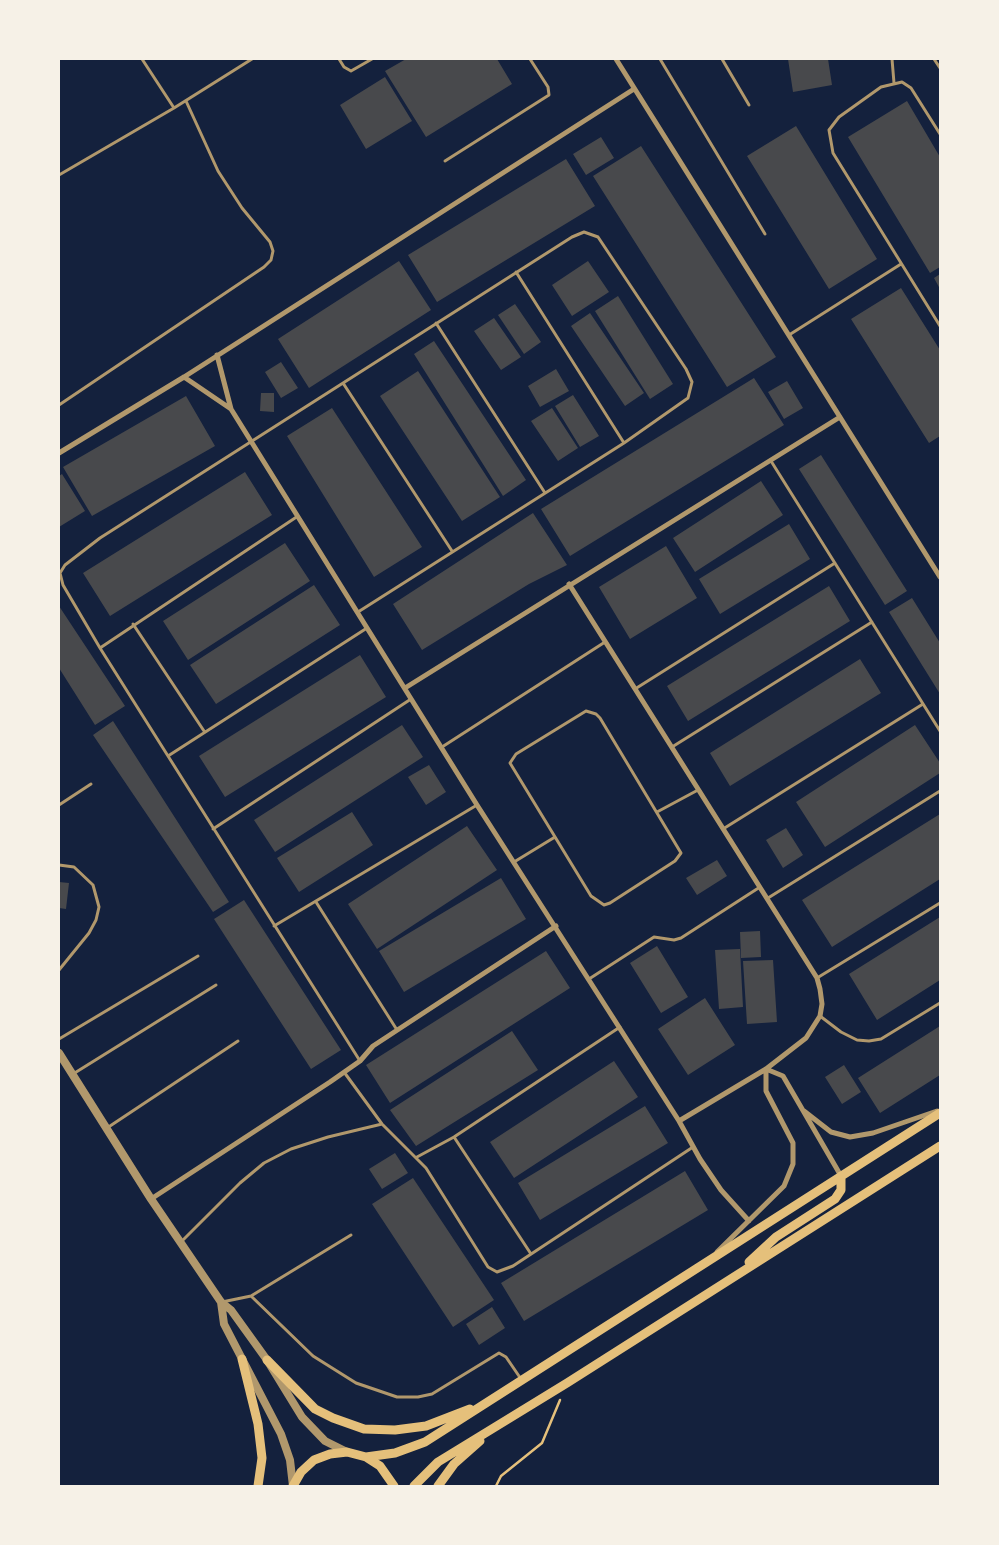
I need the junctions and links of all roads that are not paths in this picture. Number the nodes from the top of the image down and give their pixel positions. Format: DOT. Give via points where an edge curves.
graph roads {
  1 [pos="142,59"];
  2 [pos="252,59"];
  3 [pos="339,59"];
  4 [pos="372,59"];
  5 [pos="530,59"];
  6 [pos="616,59"];
  7 [pos="660,59"];
  8 [pos="722,59"];
  9 [pos="892,59"];
  10 [pos="934,59"];
  11 [pos="940,68"];
  12 [pos="894,83"];
  13 [pos="634,89"];
  14 [pos="186,101"];
  15 [pos="749,105"];
  16 [pos="174,108"];
  17 [pos="940,134"];
  18 [pos="445,161"];
  19 [pos="59,176"];
  20 [pos="765,234"];
  21 [pos="901,264"];
  22 [pos="516,272"];
  23 [pos="436,323"];
  24 [pos="940,326"];
  25 [pos="788,335"];
  26 [pos="217,355"];
  27 [pos="184,377"];
  28 [pos="343,383"];
  29 [pos="59,405"];
  30 [pos="231,409"];
  31 [pos="840,417"];
  32 [pos="251,441"];
  33 [pos="624,443"];
  34 [pos="59,453"];
  35 [pos="770,460"];
  36 [pos="545,493"];
  37 [pos="298,516"];
  38 [pos="452,551"];
  39 [pos="835,563"];
  40 [pos="940,577"];
  41 [pos="569,584"];
  42 [pos="358,612"];
  43 [pos="872,622"];
  44 [pos="132,624"];
  45 [pos="367,627"];
  46 [pos="604,642"];
  47 [pos="100,648"];
  48 [pos="405,688"];
  49 [pos="635,690"];
  50 [pos="412,699"];
  51 [pos="924,704"];
  52 [pos="204,731"];
  53 [pos="940,731"];
  54 [pos="442,747"];
  55 [pos="672,747"];
  56 [pos="168,756"];
  57 [pos="91,784"];
  58 [pos="698,790"];
  59 [pos="940,791"];
  60 [pos="59,805"];
  61 [pos="477,805"];
  62 [pos="657,812"];
  63 [pos="213,829"];
  64 [pos="723,829"];
  65 [pos="555,837"];
  66 [pos="514,862"];
  67 [pos="59,865"];
  68 [pos="760,887"];
  69 [pos="767,899"];
  70 [pos="316,902"];
  71 [pos="940,903"];
  72 [pos="274,926"];
  73 [pos="556,926"];
  74 [pos="198,956"];
  75 [pos="59,970"];
  76 [pos="817,978"];
  77 [pos="589,979"];
  78 [pos="216,984"];
  79 [pos="940,1003"];
  80 [pos="820,1016"];
  81 [pos="620,1027"];
  82 [pos="397,1030"];
  83 [pos="59,1039"];
  84 [pos="238,1041"];
  85 [pos="59,1053"];
  86 [pos="360,1061"];
  87 [pos="766,1069"];
  88 [pos="343,1071"];
  89 [pos="72,1074"];
  90 [pos="804,1111"];
  91 [pos="940,1111"];
  92 [pos="679,1121"];
  93 [pos="382,1124"];
  94 [pos="106,1128"];
  95 [pos="454,1137"];
  96 [pos="940,1146"];
  97 [pos="694,1147"];
  98 [pos="417,1157"];
  99 [pos="841,1176"];
  100 [pos="151,1199"];
  101 [pos="749,1221"];
  102 [pos="351,1235"];
  103 [pos="181,1242"];
  104 [pos="531,1254"];
  105 [pos="703,1265"];
  106 [pos="739,1272"];
  107 [pos="251,1296"];
  108 [pos="221,1302"];
  109 [pos="242,1359"];
  110 [pos="267,1360"];
  111 [pos="522,1381"];
  112 [pos="488,1402"];
  113 [pos="497,1427"];
  114 [pos="347,1452"];
  115 [pos="366,1457"];
  116 [pos="258,1486"];
  117 [pos="293,1486"];
  118 [pos="394,1486"];
  119 [pos="414,1486"];
  120 [pos="438,1486"];
  1 -- 16 [label="lane"];
  2 -- 14 [label="lane"];
  3 -- 4 [label="lane" via="351,71"];
  5 -- 18 [label="lane" via="548,87 549,95"];
  6 -- 13 [label="street"];
  7 -- 20 [label="lane"];
  8 -- 15 [label="lane"];
  9 -- 12 [label="lane"];
  10 -- 11 [label="lane"];
  12 -- 17 [label="lane" via="902,82 911,88"];
  12 -- 21 [label="lane" via="881,87 839,117 829,130 833,153"];
  13 -- 25 [label="street"];
  13 -- 26 [label="street"];
  14 -- 16 [label="lane"];
  14 -- 29 [label="lane" via="218,171 270,242 273,251 270,260"];
  16 -- 19 [label="lane"];
  21 -- 24 [label="lane"];
  21 -- 25 [label="lane"];
  22 -- 23 [label="lane"];
  22 -- 33 [label="lane"];
  22 -- 33 [label="lane" via="572,237 591,232 598,237 686,369 692,382 688,398"];
  23 -- 28 [label="lane"];
  23 -- 36 [label="lane"];
  25 -- 31 [label="street"];
  26 -- 27 [label="street"];
  26 -- 30 [label="street"];
  27 -- 30 [label="street"];
  27 -- 34 [label="street"];
  28 -- 32 [label="lane"];
  28 -- 38 [label="lane"];
  30 -- 32 [label="street"];
  31 -- 35 [label="street"];
  31 -- 40 [label="street"];
  32 -- 37 [label="street"];
  32 -- 47 [label="lane" via="100,538 65,565 60,573 63,585"];
  33 -- 36 [label="lane"];
  35 -- 39 [label="lane"];
  35 -- 41 [label="street"];
  36 -- 38 [label="lane"];
  37 -- 42 [label="street"];
  37 -- 44 [label="lane"];
  38 -- 42 [label="lane"];
  39 -- 43 [label="lane"];
  39 -- 49 [label="lane"];
  41 -- 46 [label="street"];
  41 -- 48 [label="street"];
  42 -- 45 [label="street"];
  43 -- 51 [label="lane"];
  43 -- 55 [label="lane"];
  44 -- 47 [label="lane"];
  44 -- 52 [label="lane"];
  45 -- 48 [label="street"];
  45 -- 52 [label="lane"];
  46 -- 49 [label="street"];
  46 -- 54 [label="lane"];
  47 -- 56 [label="lane"];
  48 -- 50 [label="street"];
  49 -- 55 [label="street"];
  50 -- 54 [label="street"];
  50 -- 63 [label="lane"];
  51 -- 53 [label="lane"];
  51 -- 64 [label="lane"];
  52 -- 56 [label="lane"];
  54 -- 61 [label="street"];
  55 -- 58 [label="street"];
  56 -- 63 [label="lane"];
  57 -- 60 [label="lane"];
  58 -- 62 [label="lane"];
  58 -- 64 [label="street"];
  59 -- 69 [label="lane"];
  61 -- 66 [label="street"];
  61 -- 70 [label="lane"];
  62 -- 65 [label="lane" via="680,850 680,857 604,904 590,896"];
  62 -- 65 [label="lane" via="600,718 586,711 516,754 510,763"];
  63 -- 72 [label="lane"];
  64 -- 68 [label="street"];
  65 -- 66 [label="lane"];
  66 -- 73 [label="street"];
  67 -- 75 [label="lane" via="74,867 93,885 100,907 89,933"];
  68 -- 69 [label="street"];
  68 -- 77 [label="lane" via="681,938 654,937"];
  69 -- 76 [label="street"];
  70 -- 72 [label="lane"];
  70 -- 82 [label="lane"];
  71 -- 76 [label="lane"];
  72 -- 86 [label="lane"];
  73 -- 77 [label="street"];
  73 -- 82 [label="street"];
  74 -- 83 [label="lane"];
  76 -- 80 [label="street" via="822,1004"];
  77 -- 81 [label="street"];
  78 -- 89 [label="lane"];
  79 -- 80 [label="lane" via="880,1039 869,1042 841,1032"];
  80 -- 87 [label="street" via="806,1038"];
  81 -- 92 [label="street"];
  81 -- 95 [label="lane"];
  82 -- 86 [label="street" via="373,1046"];
  84 -- 94 [label="lane"];
  85 -- 89 [label="street"];
  86 -- 88 [label="street"];
  87 -- 90 [label="street" via="783,1076"];
  87 -- 92 [label="street"];
  87 -- 101 [label="street" via="766,1091 793,1143 793,1164 784,1186"];
  88 -- 93 [label="lane"];
  88 -- 100 [label="street"];
  89 -- 94 [label="street"];
  90 -- 91 [label="street" via="831,1132 850,1137 873,1134"];
  90 -- 99 [label="street"];
  91 -- 99 [label="main road"];
  92 -- 97 [label="street"];
  93 -- 98 [label="lane"];
  93 -- 103 [label="lane" via="328,1137 264,1163"];
  94 -- 100 [label="street"];
  95 -- 98 [label="lane"];
  95 -- 104 [label="lane"];
  96 -- 106 [label="main road"];
  97 -- 101 [label="street" via="721,1190"];
  97 -- 104 [label="lane"];
  98 -- 104 [label="lane" via="488,1267 497,1272"];
  99 -- 105 [label="main road"];
  99 -- 106 [label="main road" via="841,1190 835,1200 776,1237"];
  100 -- 103 [label="street"];
  101 -- 105 [label="street"];
  102 -- 107 [label="lane"];
  103 -- 108 [label="street"];
  105 -- 111 [label="main road"];
  106 -- 113 [label="main road"];
  107 -- 108 [label="lane"];
  107 -- 111 [label="lane" via="313,1356 356,1383 397,1397 432,1394 499,1353 506,1357"];
  108 -- 109 [label="street" via="224,1324"];
  108 -- 110 [label="street" via="231,1310"];
  109 -- 116 [label="main road" via="258,1424 262,1458"];
  109 -- 117 [label="street" via="281,1434 290,1460"];
  110 -- 112 [label="main road" via="315,1409 364,1429 426,1426"];
  110 -- 114 [label="street" via="302,1417 325,1441"];
  111 -- 112 [label="main road"];
  112 -- 115 [label="main road" via="425,1442 395,1453"];
  113 -- 119 [label="main road" via="438,1462"];
  113 -- 120 [label="main road" via="454,1464"];
  114 -- 115 [label="main road"];
  114 -- 117 [label="main road" via="314,1460 301,1472"];
  115 -- 118 [label="main road" via="380,1466"];
}
